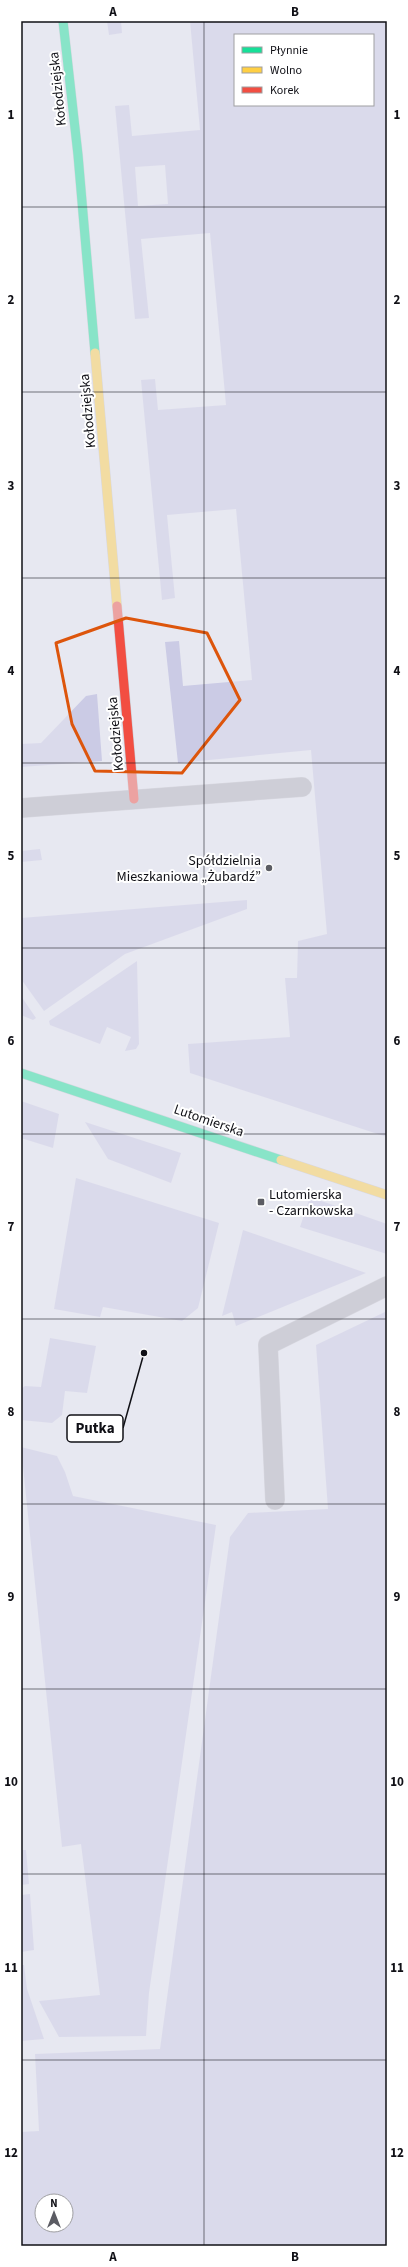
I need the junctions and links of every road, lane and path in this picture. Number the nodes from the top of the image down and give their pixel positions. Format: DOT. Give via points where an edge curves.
graph roads {
  1 [pos="63,21"];
  2 [pos="302,787"];
  3 [pos="134,799"];
  4 [pos="21,808"];
  5 [pos="21,1072"];
  6 [pos="387,1195"];
  7 [pos="387,1286"];
  8 [pos="275,1500"];
  1 -- 3 [label="street, Kołodziejska" via="78,156"];
  2 -- 3 [label="lane"];
  3 -- 4 [label="lane"];
  5 -- 6 [label="street, Lutomierska"];
  7 -- 8 [label="lane" via="268,1345"];
}
